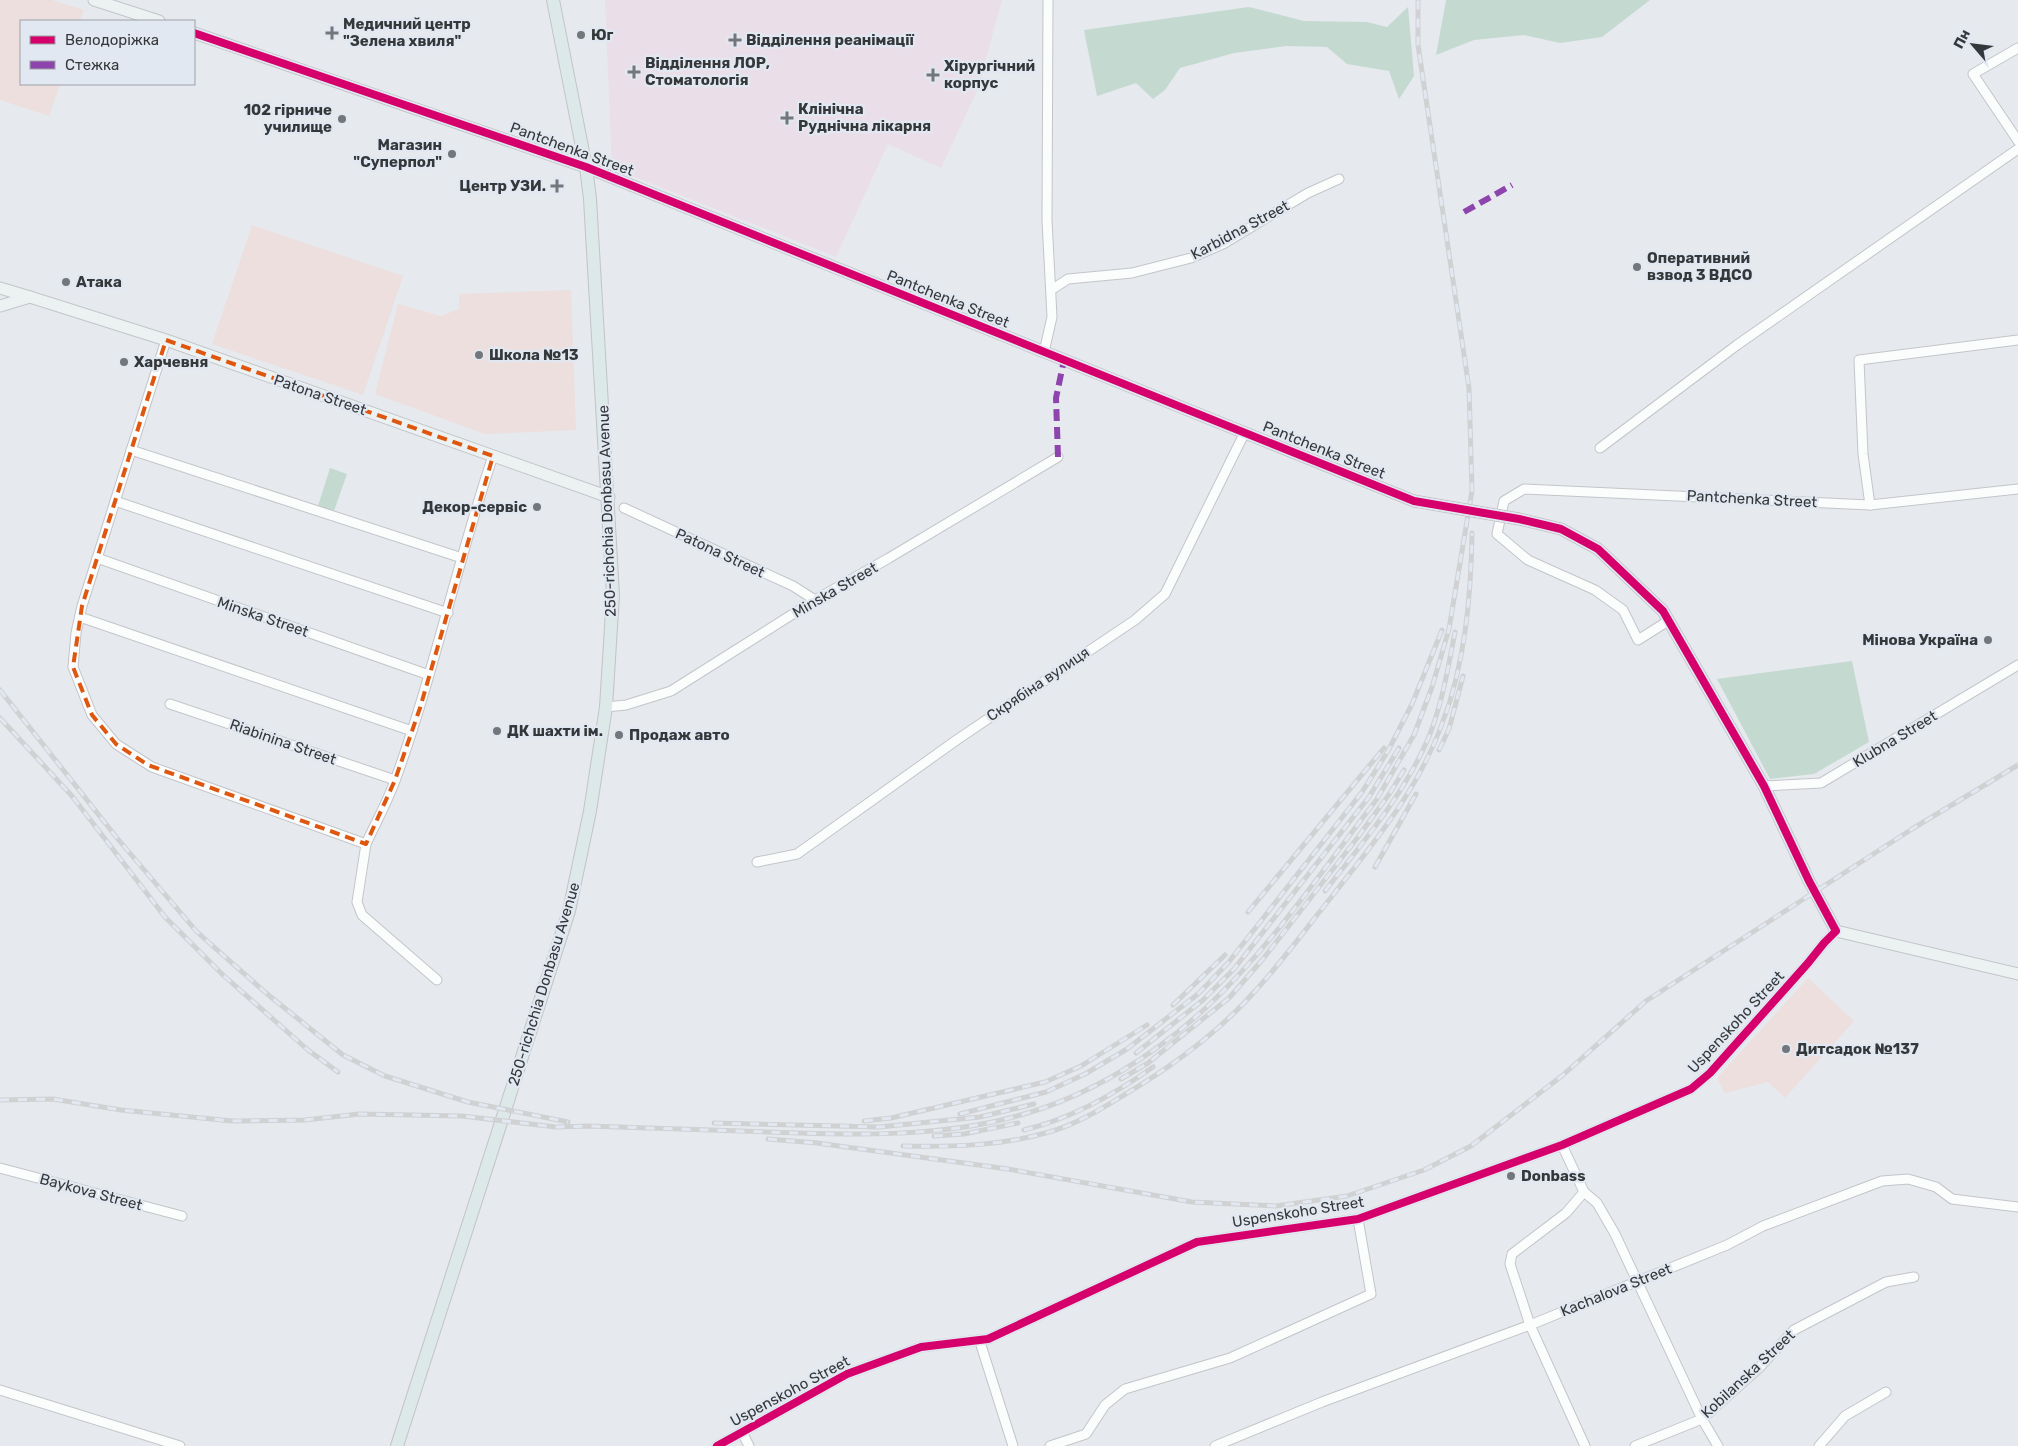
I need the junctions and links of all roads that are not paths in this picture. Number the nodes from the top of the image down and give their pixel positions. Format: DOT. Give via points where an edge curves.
graph roads {
  1 [pos="94,0"];
  2 [pos="553,0"];
  3 [pos="1048,0"];
  4 [pos="156,20"];
  5 [pos="195,33"];
  6 [pos="2018,48"];
  7 [pos="2018,141"];
  8 [pos="2018,149"];
  9 [pos="586,167"];
  10 [pos="1340,179"];
  11 [pos="0,288"];
  12 [pos="1051,290"];
  13 [pos="30,298"];
  14 [pos="0,306"];
  15 [pos="166,340"];
  16 [pos="2018,340"];
  17 [pos="1044,352"];
  18 [pos="1245,432"];
  19 [pos="1600,448"];
  20 [pos="132,450"];
  21 [pos="493,456"];
  22 [pos="1058,457"];
  23 [pos="2018,488"];
  24 [pos="609,497"];
  25 [pos="115,501"];
  26 [pos="1870,505"];
  27 [pos="624,508"];
  28 [pos="97,558"];
  29 [pos="462,558"];
  30 [pos="815,600"];
  31 [pos="448,613"];
  32 [pos="80,617"];
  33 [pos="1668,621"];
  34 [pos="2018,665"];
  35 [pos="429,675"];
  36 [pos="170,704"];
  37 [pos="606,707"];
  38 [pos="412,731"];
  39 [pos="395,780"];
  40 [pos="1764,786"];
  41 [pos="366,844"];
  42 [pos="757,862"];
  43 [pos="1836,931"];
  44 [pos="2018,974"];
  45 [pos="437,980"];
  46 [pos="1562,1145"];
  47 [pos="0,1168"];
  48 [pos="1584,1192"];
  49 [pos="2018,1208"];
  50 [pos="182,1216"];
  51 [pos="1358,1219"];
  52 [pos="1914,1277"];
  53 [pos="1637,1281"];
  54 [pos="1530,1325"];
  55 [pos="980,1342"];
  56 [pos="0,1390"];
  57 [pos="1886,1392"];
  58 [pos="1702,1419"];
  59 [pos="742,1432"];
  60 [pos="180,1446"];
  61 [pos="397,1446"];
  62 [pos="717,1446"];
  63 [pos="749,1446"];
  64 [pos="1013,1446"];
  65 [pos="1050,1446"];
  66 [pos="1216,1446"];
  67 [pos="1585,1446"];
  68 [pos="1635,1446"];
  69 [pos="1718,1446"];
  70 [pos="1819,1446"];
  1 -- 4 [label="street"];
  2 -- 9 [label="main road, 250-richchia Donbasu Avenue"];
  3 -- 12 [label="street" via="1046,211"];
  5 -- 9 [label="street, Pantchenka Street"];
  6 -- 7 [label="street" via="1973,74"];
  8 -- 19 [label="street" via="1737,345"];
  9 -- 17 [label="street, Pantchenka Street"];
  9 -- 24 [label="main road, 250-richchia Donbasu Avenue"];
  10 -- 12 [label="street, Karbidna Street" via="1308,193 1223,244 1191,258 1132,273 1068,280"];
  11 -- 13 [label="street, Patona Street"];
  12 -- 17 [label="street" via="1052,317"];
  13 -- 14 [label="street"];
  13 -- 15 [label="street, Patona Street"];
  15 -- 20 [label="street"];
  15 -- 21 [label="street, Patona Street"];
  16 -- 26 [label="street" via="1859,360 1863,454"];
  17 -- 18 [label="street, Pantchenka Street"];
  18 -- 33 [label="street, Pantchenka Street, bridge" via="1414,501 1519,519 1561,530 1598,549 1663,611"];
  18 -- 42 [label="street, Скрябіна вулиця" via="1164,594 1134,620 796,854"];
  20 -- 25 [label="street"];
  20 -- 29 [label="street"];
  21 -- 24 [label="street, Patona Street"];
  21 -- 29 [label="street"];
  22 -- 30 [label="street, Minska Street"];
  23 -- 26 [label="street, Pantchenka Street"];
  24 -- 37 [label="main road, 250-richchia Donbasu Avenue" via="613,595"];
  25 -- 28 [label="street"];
  25 -- 31 [label="street"];
  26 -- 33 [label="street, Pantchenka Street" via="1524,488 1504,500 1497,534 1528,560 1594,590 1623,610 1638,640"];
  27 -- 30 [label="street, Patona Street" via="794,586"];
  28 -- 32 [label="street"];
  28 -- 35 [label="street, Minska Street"];
  29 -- 31 [label="street"];
  30 -- 37 [label="street, Minska Street" via="671,691 626,705"];
  31 -- 35 [label="street"];
  32 -- 38 [label="street"];
  32 -- 41 [label="street" via="73,667 92,715 116,744 152,767"];
  33 -- 40 [label="street"];
  34 -- 40 [label="street, Klubna Street" via="1821,784"];
  35 -- 38 [label="street"];
  36 -- 39 [label="street, Riabinina Street"];
  37 -- 61 [label="main road, 250-richchia Donbasu Avenue" via="590,810 569,910"];
  38 -- 39 [label="street"];
  39 -- 41 [label="street"];
  40 -- 43 [label="street"];
  41 -- 45 [label="street" via="357,902 362,915"];
  43 -- 44 [label="street"];
  43 -- 46 [label="street, Uspenskoho Street" via="1710,1072 1691,1089"];
  46 -- 48 [label="street"];
  46 -- 51 [label="street, Uspenskoho Street"];
  47 -- 50 [label="street, Baykova Street"];
  48 -- 53 [label="street" via="1597,1203"];
  48 -- 54 [label="street" via="1566,1213 1512,1254 1510,1264"];
  49 -- 53 [label="street, Kachalova Street" via="1952,1199 1936,1187 1908,1179 1882,1181 1763,1226 1728,1245"];
  51 -- 55 [label="street, Uspenskoho Street" via="1197,1242"];
  51 -- 65 [label="street" via="1371,1294 1230,1358 1125,1389 1105,1405 1086,1434"];
  52 -- 58 [label="street, Kobilanska Street" via="1886,1282 1794,1330 1759,1368"];
  53 -- 54 [label="street, Kachalova Street"];
  53 -- 58 [label="street"];
  54 -- 66 [label="street, Kachalova Street" via="1322,1402"];
  54 -- 67 [label="street"];
  55 -- 59 [label="street, Uspenskoho Street" via="921,1347 847,1374"];
  55 -- 64 [label="street"];
  56 -- 60 [label="street"];
  57 -- 70 [label="street" via="1845,1416"];
  58 -- 68 [label="street, Kobilanska Street"];
  58 -- 69 [label="street"];
  59 -- 62 [label="street, Uspenskoho Street"];
  59 -- 63 [label="street"];
}
